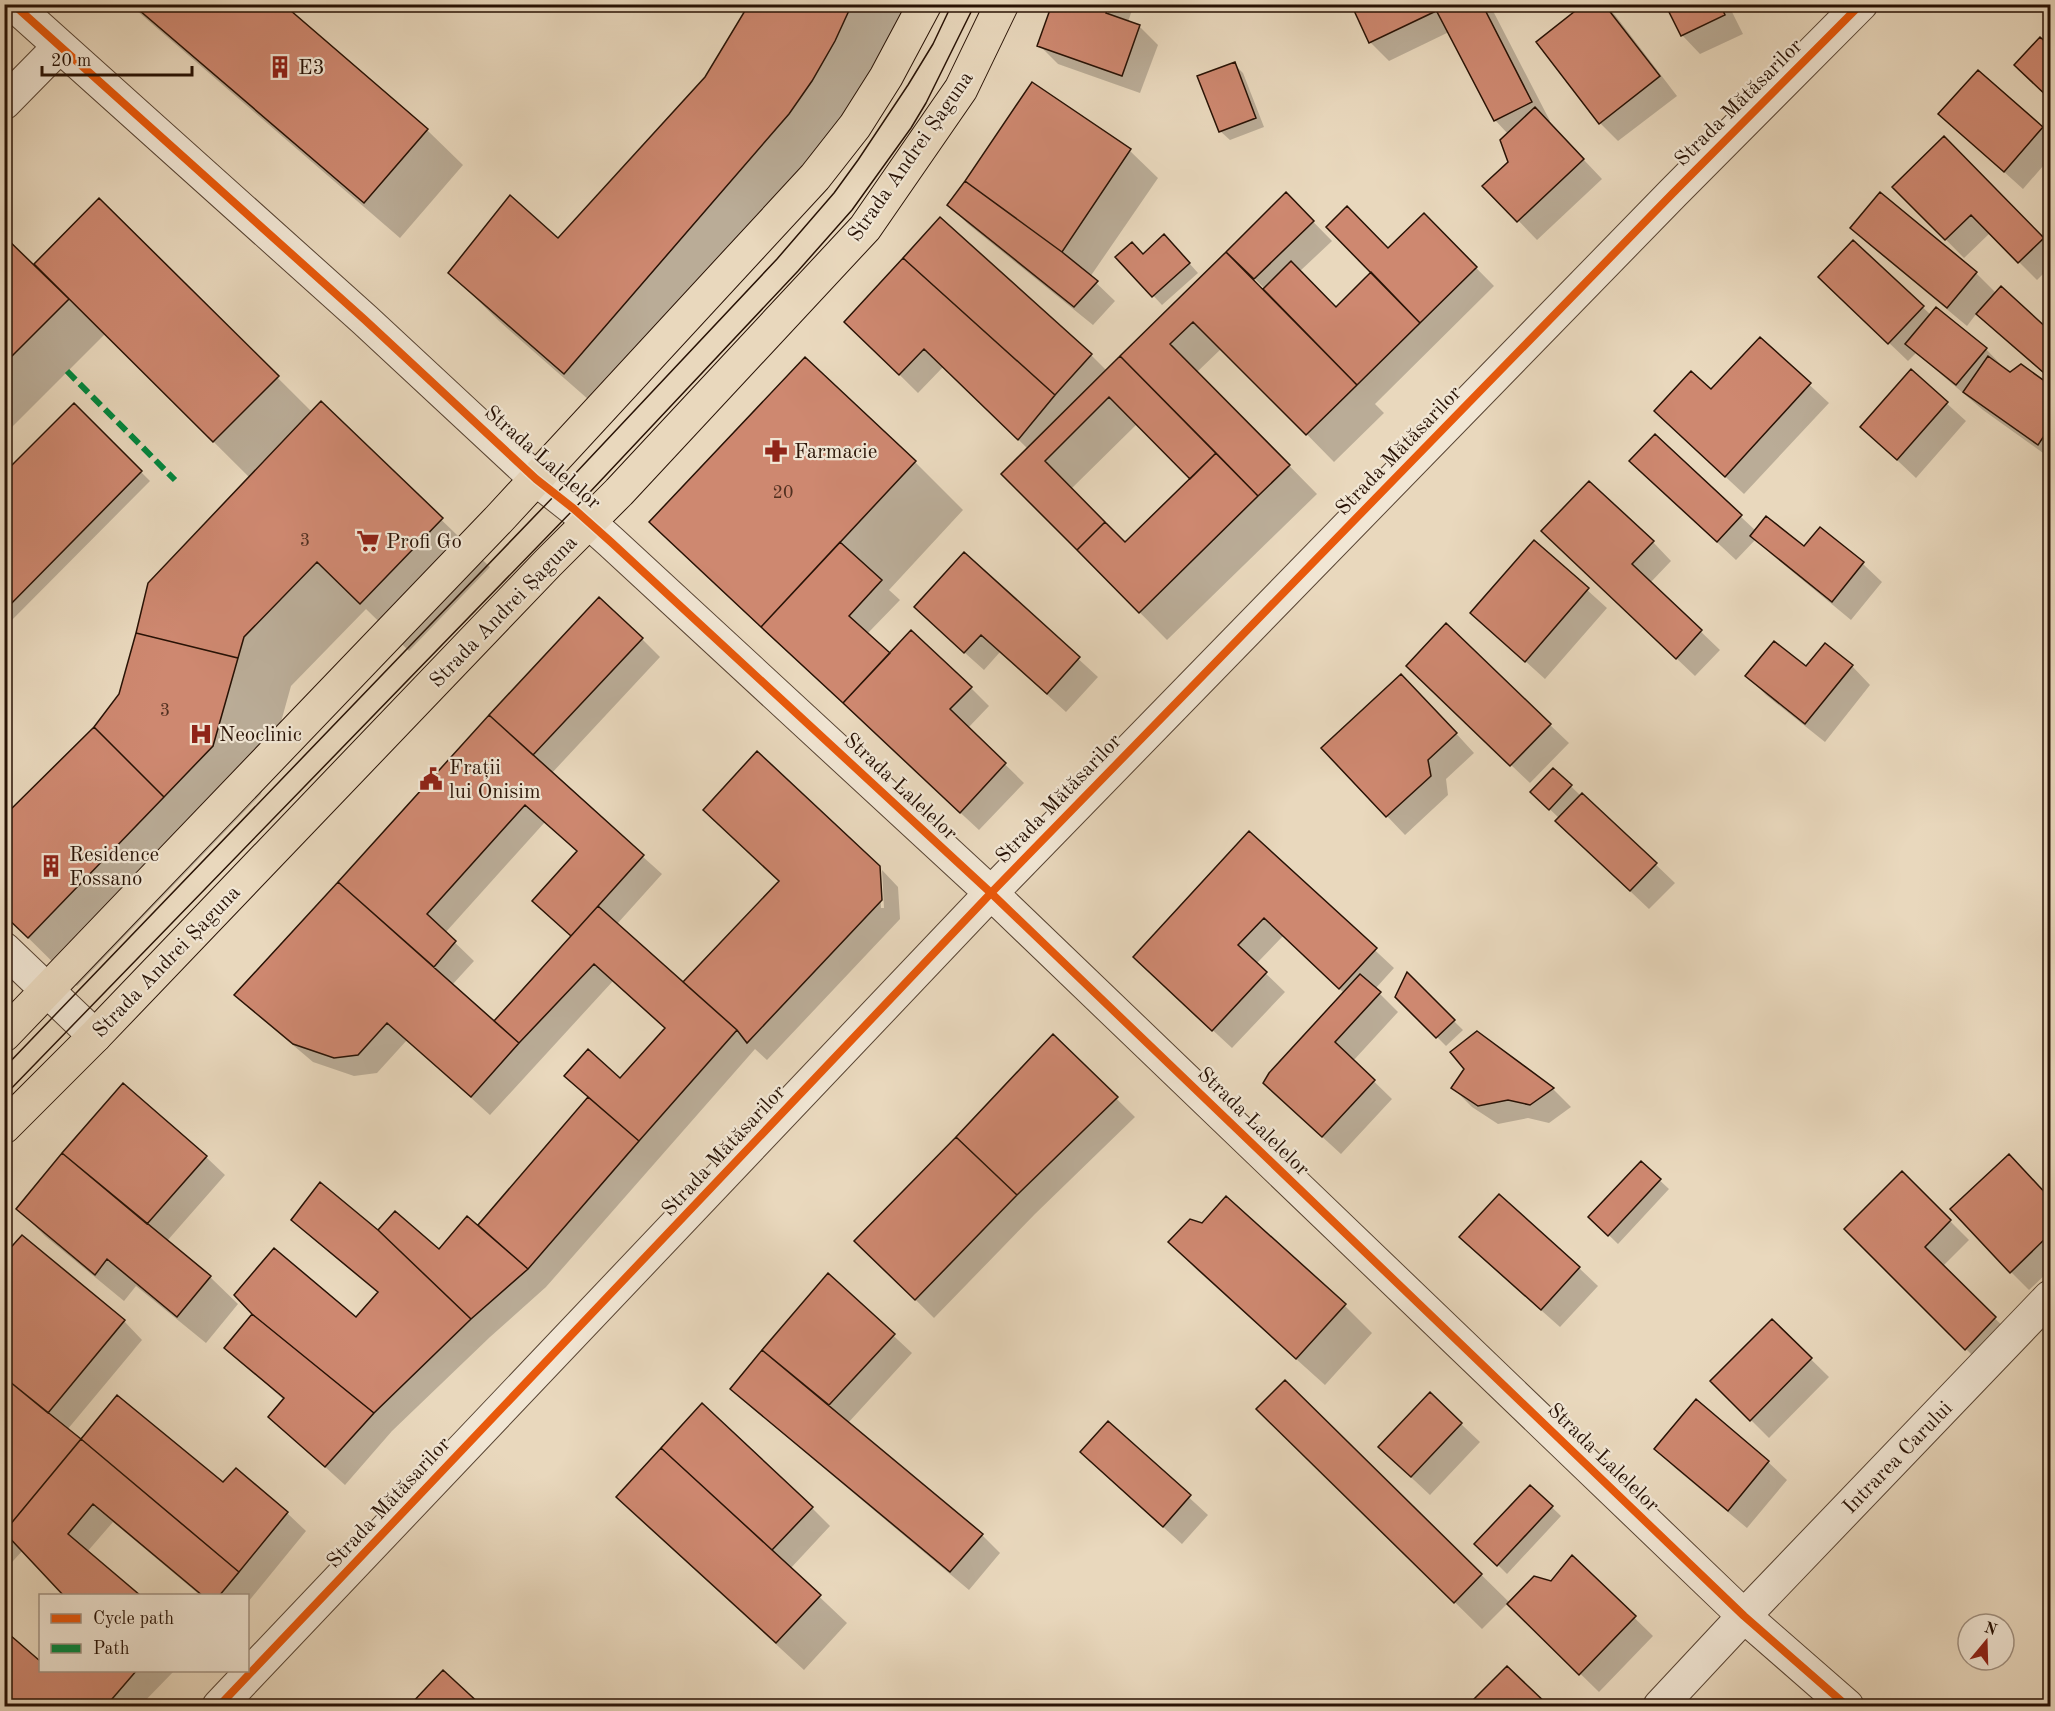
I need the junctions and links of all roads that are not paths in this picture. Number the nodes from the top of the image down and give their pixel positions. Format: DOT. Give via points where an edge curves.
graph roads {
  1 [pos="13,4"];
  2 [pos="925,4"];
  3 [pos="1002,4"];
  4 [pos="1861,4"];
  5 [pos="59,46"];
  6 [pos="4,103"];
  7 [pos="536,479"];
  8 [pos="589,522"];
  9 [pos="991,893"];
  10 [pos="4,949"];
  11 [pos="47,990"];
  12 [pos="4,1035"];
  13 [pos="94,1036"];
  14 [pos="4,1127"];
  15 [pos="2050,1297"];
  16 [pos="1744,1616"];
  17 [pos="219,1707"];
  18 [pos="1660,1707"];
  19 [pos="1847,1707"];
  1 -- 5 [label="street, Strada Lalelelor"];
  2 -- 7 [label="main road" via="855,126 815,177"];
  3 -- 8 [label="main road, Strada Andrei Șaguna" via="962,89 865,228"];
  4 -- 9 [label="street, Strada Mătăsarilor"];
  5 -- 6 [label="street"];
  5 -- 7 [label="street, Strada Lalelelor"];
  7 -- 8 [label="street, Strada Lalelelor"];
  7 -- 11 [label="main road"];
  8 -- 9 [label="street, Strada Lalelelor"];
  8 -- 13 [label="main road, Strada Andrei Șaguna"];
  9 -- 16 [label="street, Strada Lalelelor"];
  9 -- 17 [label="street, Strada Mătăsarilor"];
  10 -- 11 [label="street"];
  11 -- 12 [label="main road"];
  11 -- 13 [label="street"];
  13 -- 14 [label="main road, Strada Andrei Șaguna"];
  15 -- 16 [label="street, Intrarea Carului"];
  16 -- 18 [label="street, Intrarea Carului"];
  16 -- 19 [label="street, Strada Lalelelor"];
}
